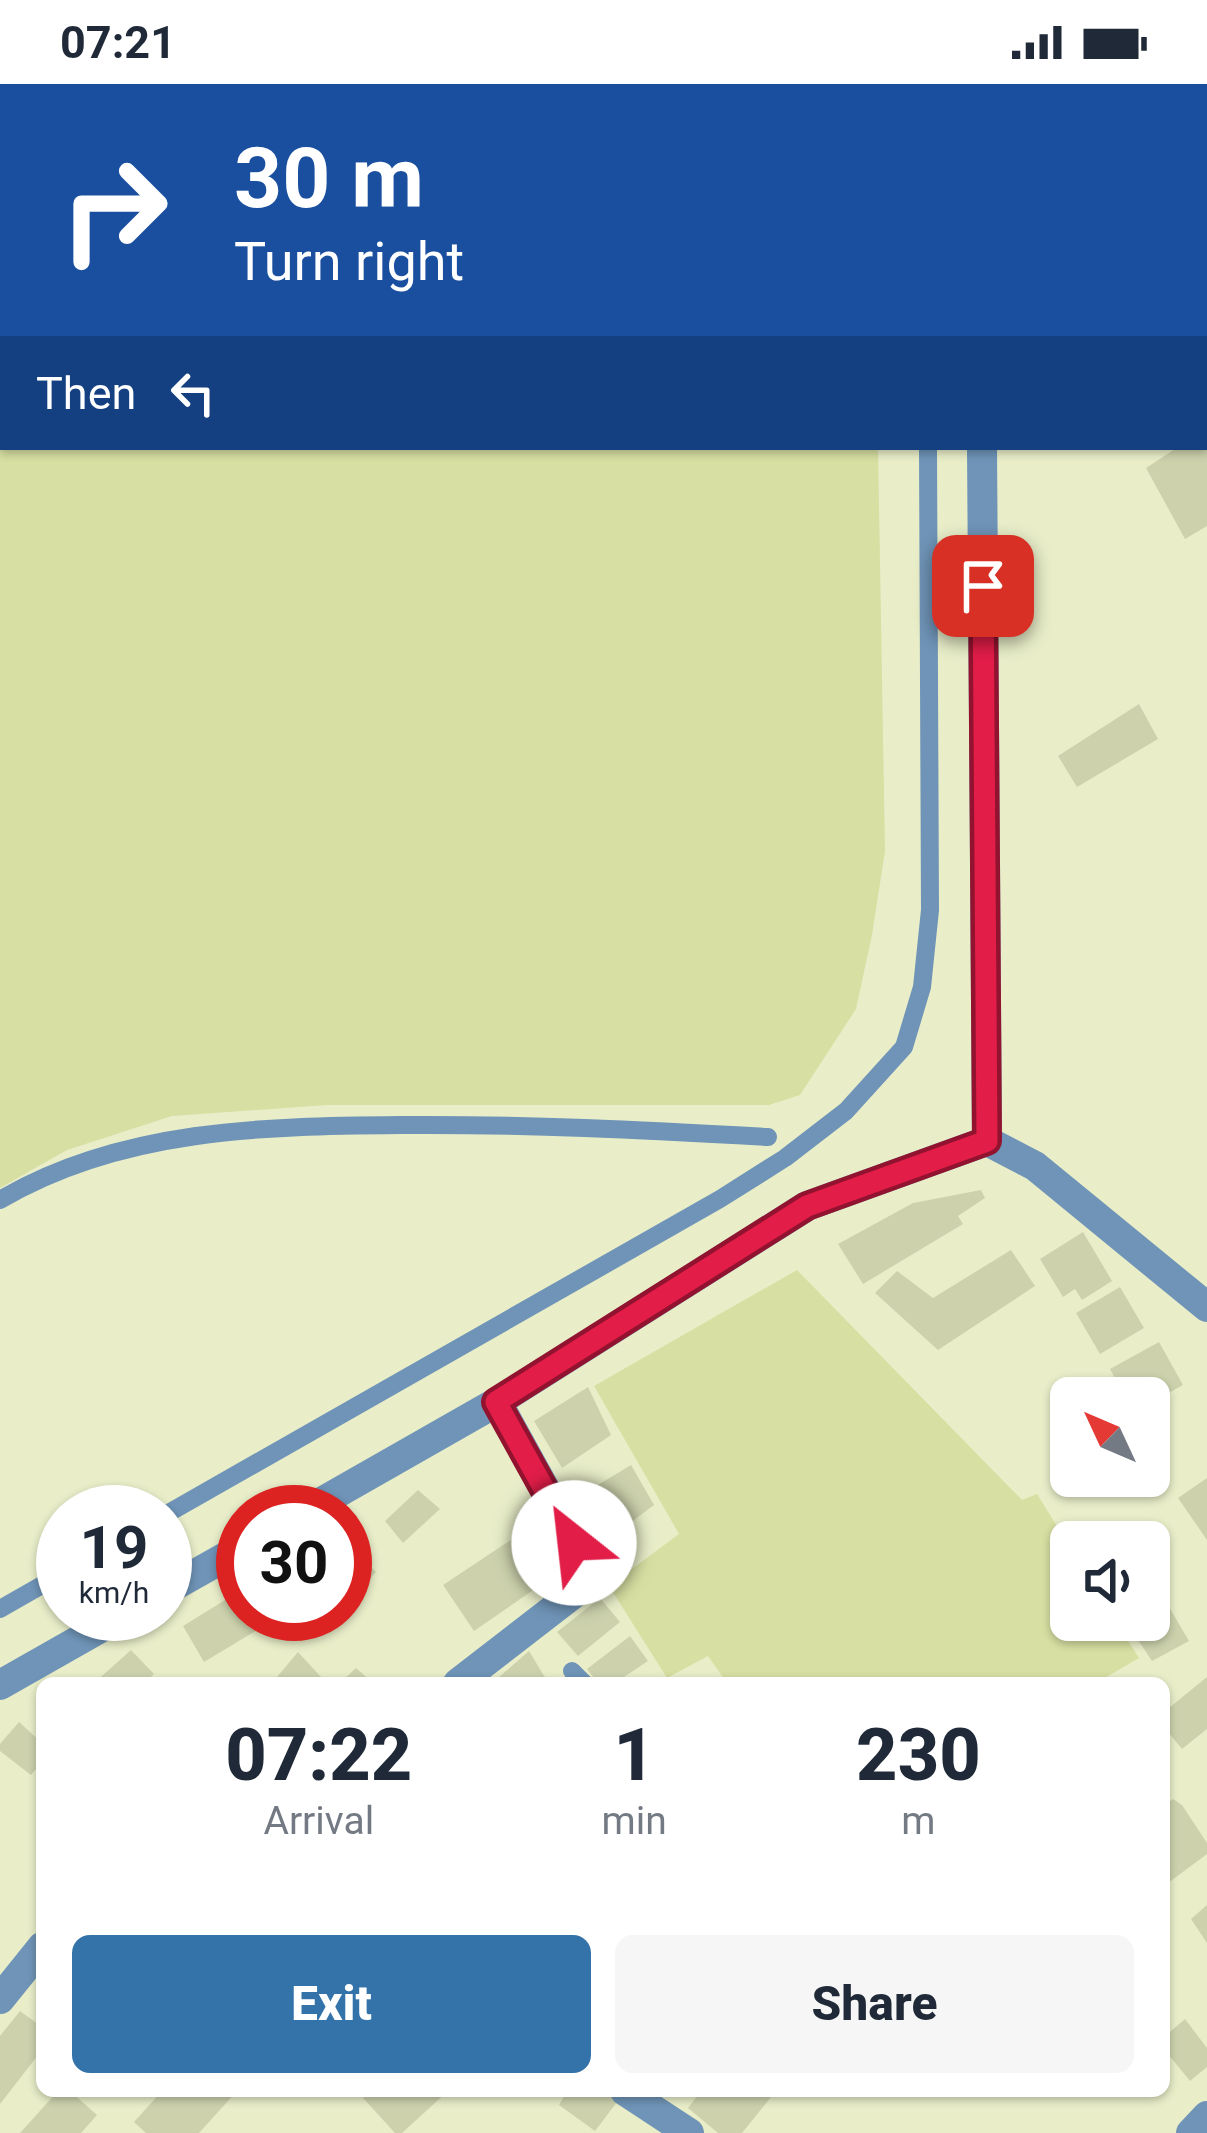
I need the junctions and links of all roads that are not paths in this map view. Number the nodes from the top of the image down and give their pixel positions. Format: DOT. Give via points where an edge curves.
graph roads {
  1 [pos="928,450"];
  2 [pos="982,450"];
  3 [pos="768,1137"];
  4 [pos="987,1141"];
  5 [pos="0,1200"];
  6 [pos="1207,1307"];
  7 [pos="496,1402"];
  8 [pos="351,1485"];
  9 [pos="192,1499"];
  10 [pos="36,1588"];
  11 [pos="0,1609"];
  12 [pos="77,1641"];
  13 [pos="466,1677"];
  14 [pos="0,1685"];
  15 [pos="36,1954"];
  16 [pos="0,1999"];
  17 [pos="638,2097"];
  18 [pos="1207,2116"];
  19 [pos="688,2133"];
  20 [pos="1191,2133"];
  1 -- 9 [label="lane" via="930,910 922,987 904,1047 846,1111 785,1158"];
  2 -- 4 [label="street"];
  3 -- 5 [label="lane" via="536,1124 189,1136 68,1168"];
  4 -- 6 [label="street" via="1035,1166"];
  4 -- 7 [label="street" via="807,1206"];
  7 -- 8 [label="street"];
  7 -- 13 [label="street" via="594,1578"];
  10 -- 11 [label="lane"];
  12 -- 14 [label="street"];
  15 -- 16 [label="street"];
  17 -- 19 [label="street"];
  18 -- 20 [label="street"];
}
